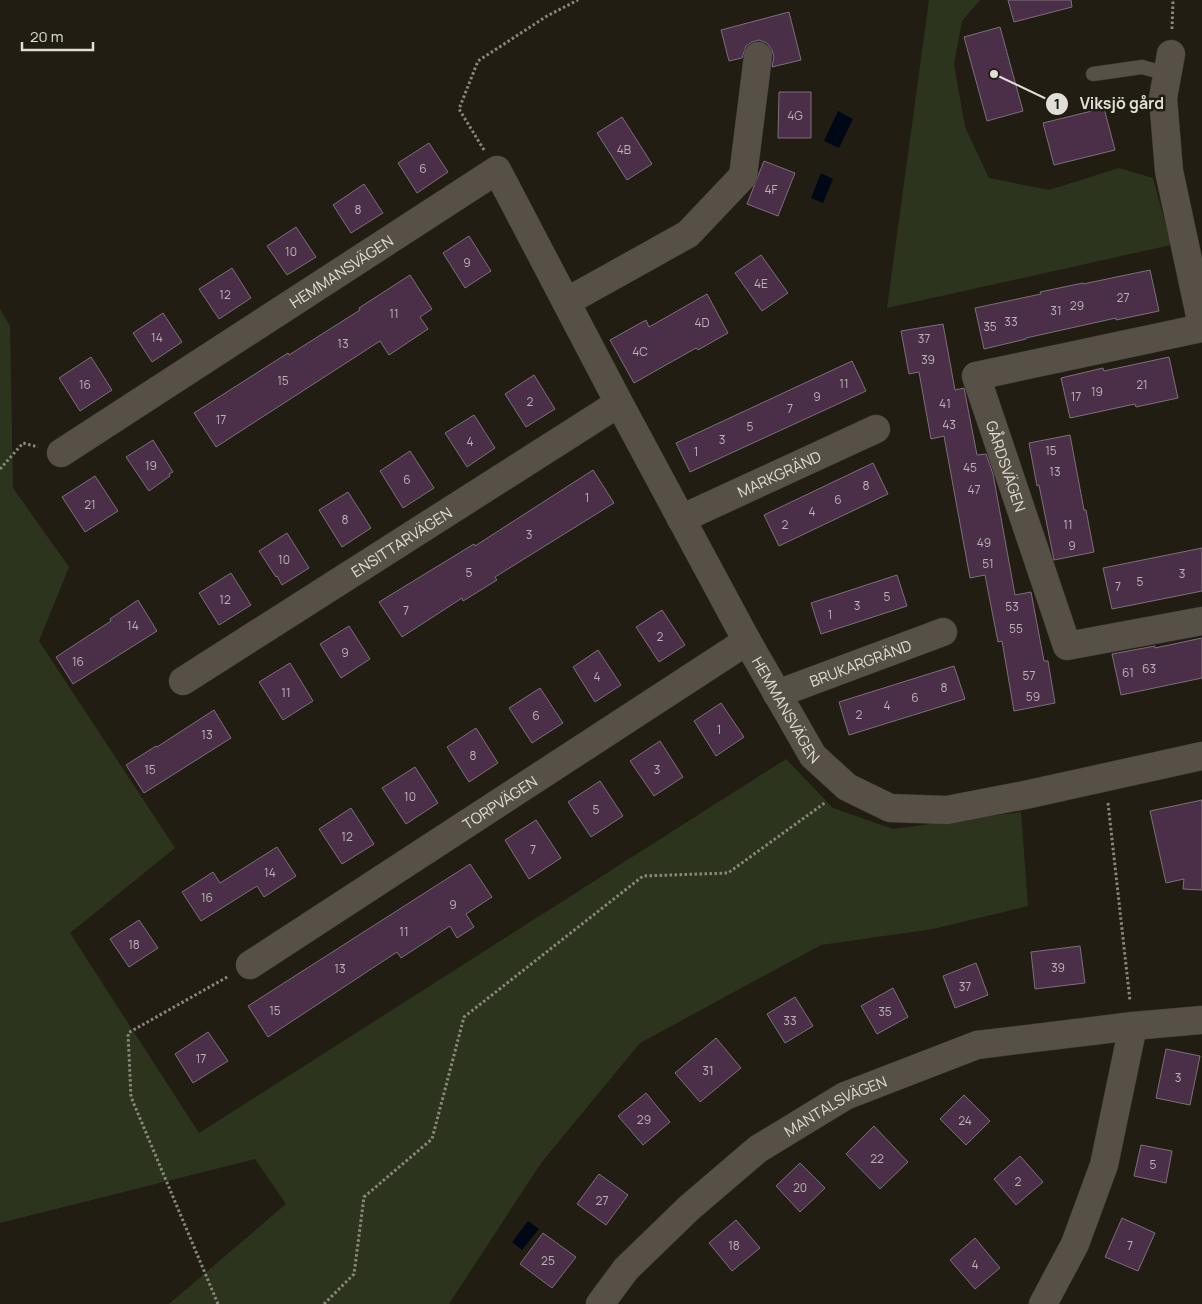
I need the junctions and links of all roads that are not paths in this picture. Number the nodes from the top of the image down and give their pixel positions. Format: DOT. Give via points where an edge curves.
graph roads {
  1 [pos="758,56"];
  2 [pos="1169,64"];
  3 [pos="1093,74"];
  4 [pos="566,302"];
  5 [pos="1201,318"];
  6 [pos="619,403"];
  7 [pos="876,429"];
  8 [pos="61,453"];
  9 [pos="681,519"];
  10 [pos="1202,620"];
  11 [pos="943,632"];
  12 [pos="747,641"];
  13 [pos="183,682"];
  14 [pos="777,694"];
  15 [pos="1202,756"];
  16 [pos="250,964"];
  17 [pos="1202,1020"];
  18 [pos="1132,1026"];
  19 [pos="600,1304"];
  20 [pos="1043,1304"];
  1 -- 4 [label="street" via="743,176 688,234"];
  2 -- 3 [label="lane"];
  2 -- 5 [label="street, GÅRDSVÄGEN" via="1163,98 1169,171"];
  4 -- 6 [label="street, HEMMANSVÄGEN"];
  4 -- 8 [label="street, HEMMANSVÄGEN" via="497,170"];
  5 -- 10 [label="street, GÅRDSVÄGEN" via="976,376 1067,646"];
  6 -- 9 [label="street, HEMMANSVÄGEN"];
  6 -- 13 [label="street, ENSITTARVÄGEN"];
  7 -- 9 [label="street, MARKGRÄND"];
  9 -- 12 [label="street, HEMMANSVÄGEN"];
  11 -- 14 [label="street, BRUKARGRÄND"];
  12 -- 14 [label="street, HEMMANSVÄGEN"];
  12 -- 16 [label="street, TORPVÄGEN"];
  14 -- 15 [label="street, HEMMANSVÄGEN" via="814,756 847,786 890,808 947,810"];
  17 -- 18 [label="street, MANTALSVÄGEN"];
  18 -- 19 [label="street, MANTALSVÄGEN" via="977,1045 845,1096 758,1149 626,1268"];
  18 -- 20 [label="street" via="1104,1165 1075,1244"];
}
